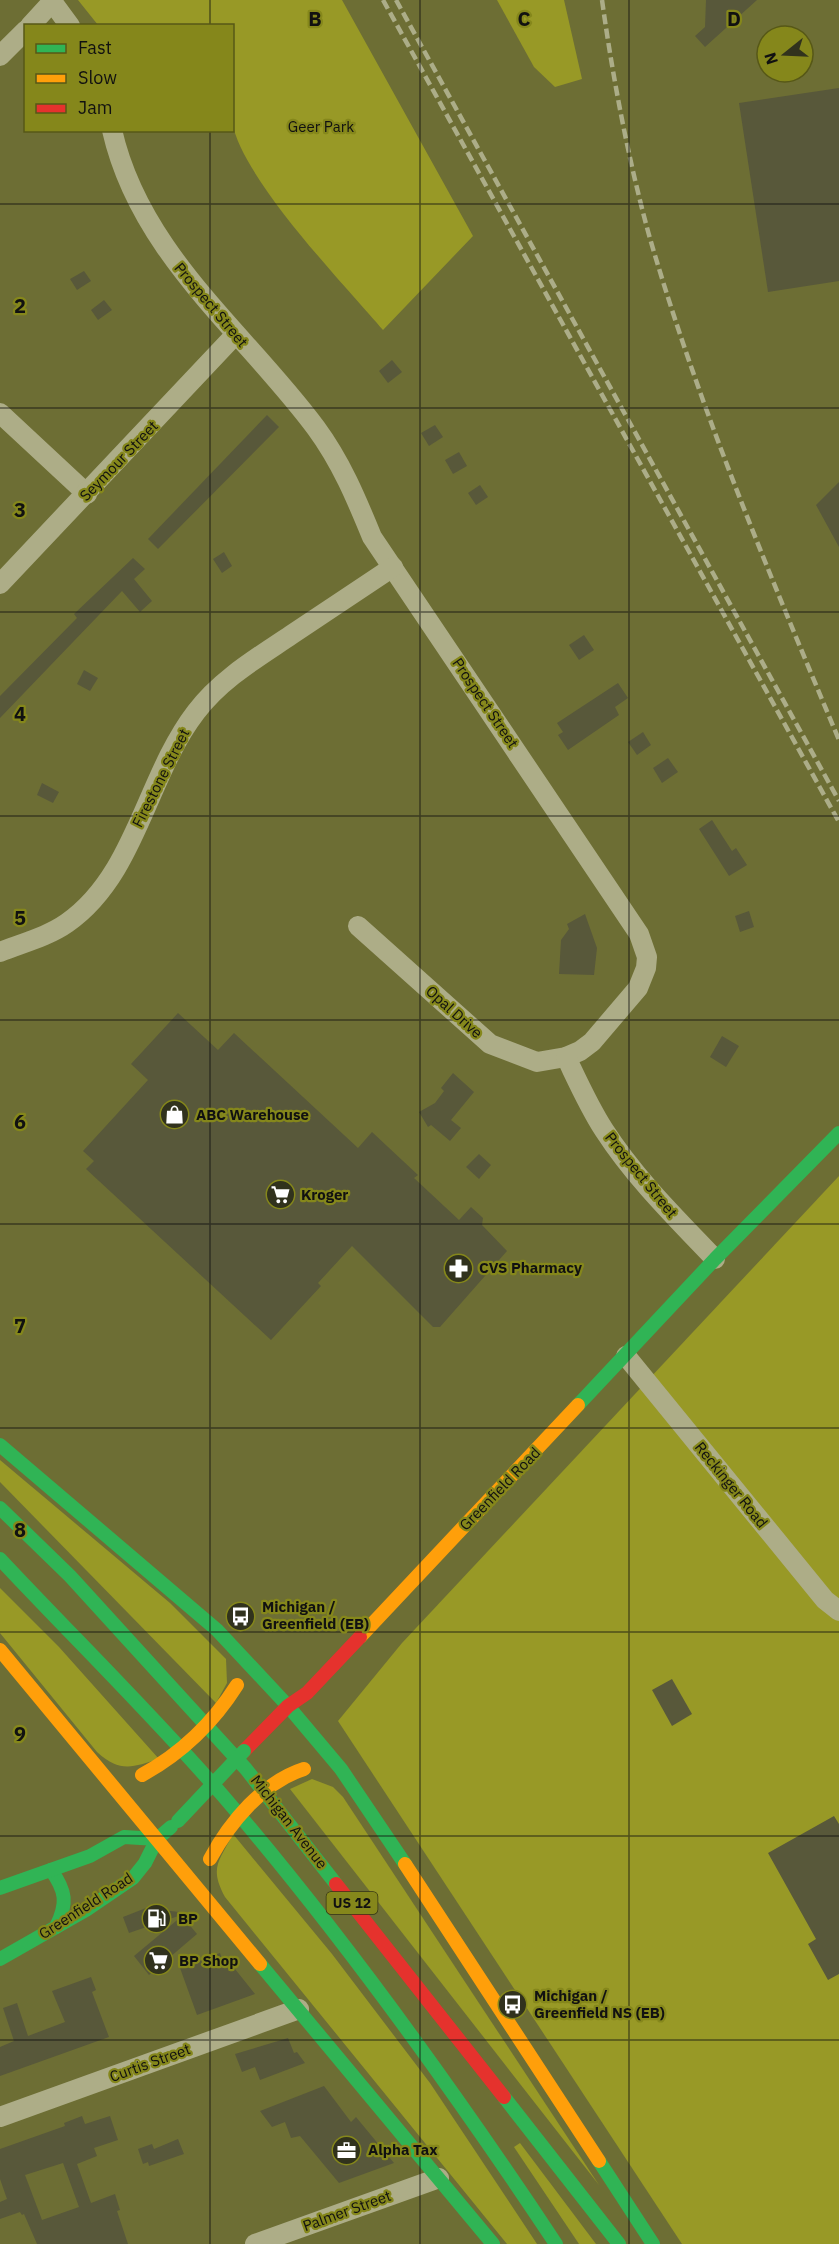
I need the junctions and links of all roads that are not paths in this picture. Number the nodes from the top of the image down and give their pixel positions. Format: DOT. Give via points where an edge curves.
graph roads {
  1 [pos="52,1"];
  2 [pos="32,24"];
  3 [pos="69,24"];
  4 [pos="24,32"];
  5 [pos="0,56"];
  6 [pos="113,132"];
  7 [pos="235,335"];
  8 [pos="0,413"];
  9 [pos="87,494"];
  10 [pos="393,567"];
  11 [pos="0,584"];
  12 [pos="357,926"];
  13 [pos="0,952"];
  14 [pos="566,1057"];
  15 [pos="839,1133"];
  16 [pos="715,1259"];
  17 [pos="626,1356"];
  18 [pos="0,1445"];
  19 [pos="0,1508"];
  20 [pos="0,1559"];
  21 [pos="839,1611"];
  22 [pos="0,1650"];
  23 [pos="244,1658"];
  24 [pos="288,1706"];
  25 [pos="105,1776"];
  26 [pos="350,1783"];
  27 [pos="157,1839"];
  28 [pos="51,1870"];
  29 [pos="0,1888"];
  30 [pos="203,1894"];
  31 [pos="56,1927"];
  32 [pos="0,1959"];
  33 [pos="299,2009"];
  34 [pos="0,2117"];
  35 [pos="439,2178"];
  36 [pos="255,2244"];
  37 [pos="493,2244"];
  38 [pos="556,2244"];
  39 [pos="619,2244"];
  40 [pos="653,2244"];
  1 -- 2 [label="street"];
  1 -- 3 [label="street"];
  4 -- 5 [label="street"];
  6 -- 7 [label="street, Prospect Street" via="130,183 161,242"];
  7 -- 9 [label="street, Seymour Street"];
  7 -- 10 [label="street, Prospect Street" via="316,428 347,475 372,537"];
  8 -- 9 [label="street"];
  9 -- 11 [label="street, Seymour Street"];
  10 -- 13 [label="street, Firestone Street" via="240,669 210,696 173,747 101,891 50,933"];
  10 -- 14 [label="street, Prospect Street" via="645,945 646,969 638,988 592,1042"];
  12 -- 14 [label="street, Opal Drive" via="490,1044 537,1062"];
  14 -- 16 [label="street, Prospect Street" via="616,1148 654,1196"];
  15 -- 16 [label="main road, Greenfield Road"];
  16 -- 17 [label="main road, Greenfield Road"];
  17 -- 21 [label="street, Reckinger Road" via="825,1600"];
  17 -- 24 [label="main road, Greenfield Road" via="307,1694"];
  18 -- 23 [label="main road" via="190,1604"];
  19 -- 39 [label="main road, Michigan Avenue / US 12" via="70,1576 246,1769"];
  20 -- 38 [label="main road, US 12" via="223,1796 371,1978 466,2108"];
  22 -- 25 [label="main road"];
  23 -- 24 [label="main road"];
  23 -- 25 [label="main road, bridge" via="227,1703 171,1758 132,1776"];
  24 -- 26 [label="main road"];
  24 -- 27 [label="main road, Greenfield Road, bridge"];
  25 -- 27 [label="main road"];
  26 -- 30 [label="main road, bridge" via="304,1769 275,1783 223,1834 207,1868"];
  26 -- 40 [label="main road"];
  27 -- 28 [label="main road" via="124,1837 90,1856"];
  27 -- 30 [label="main road"];
  27 -- 31 [label="main road, Greenfield Road" via="133,1878"];
  28 -- 29 [label="main road"];
  28 -- 31 [label="main road" via="66,1891 67,1908"];
  30 -- 33 [label="main road"];
  31 -- 32 [label="main road, Greenfield Road"];
  33 -- 34 [label="street, Curtis Street"];
  33 -- 35 [label="main road"];
  35 -- 36 [label="street, Palmer Street"];
  35 -- 37 [label="main road"];
}
